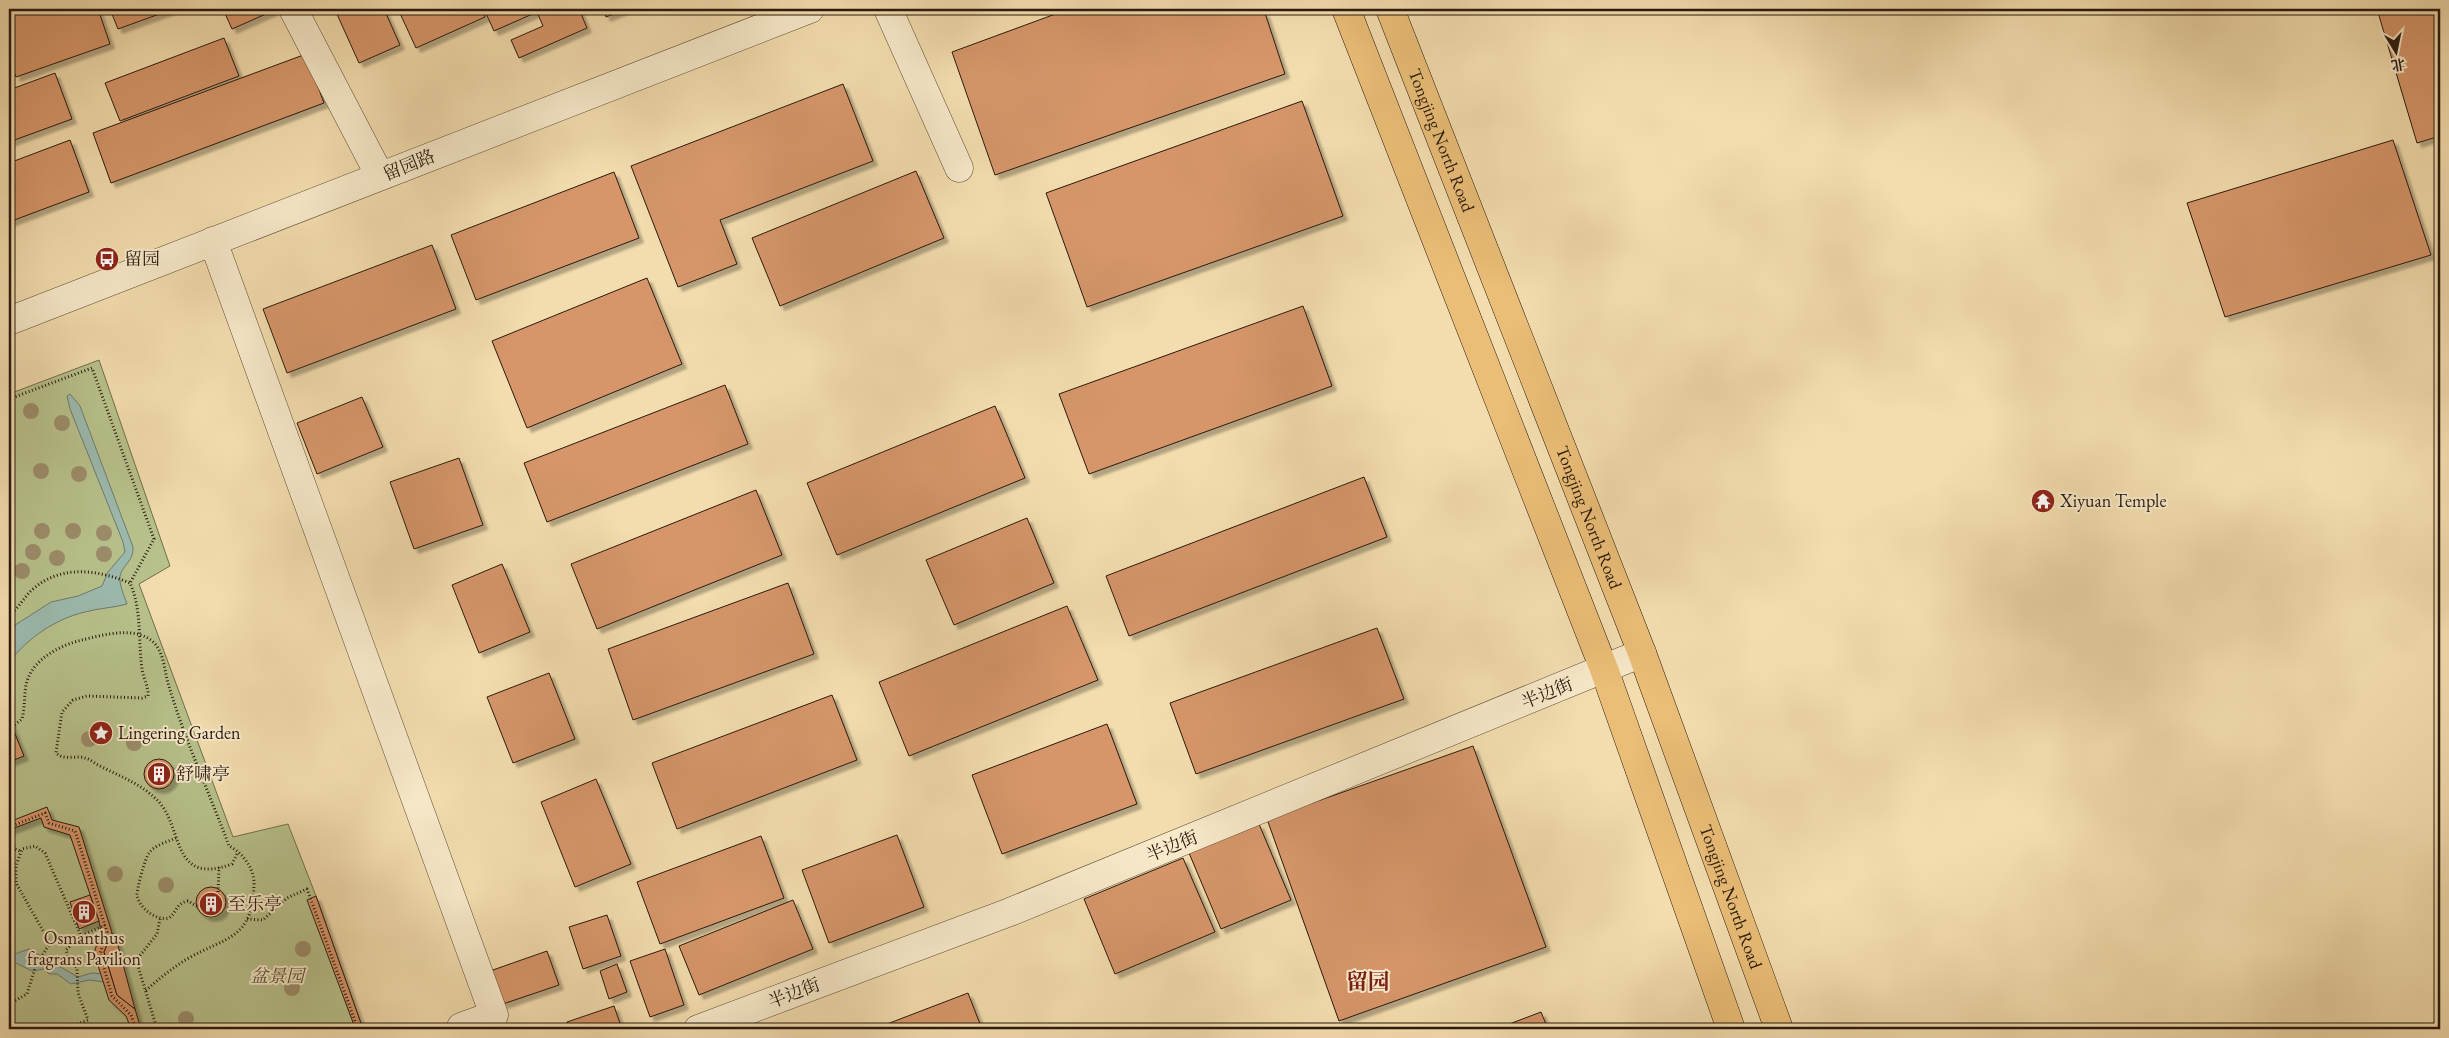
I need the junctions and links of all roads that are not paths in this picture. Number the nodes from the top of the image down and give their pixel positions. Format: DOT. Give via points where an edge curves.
graph roads {
  1 [pos="293,9"];
  2 [pos="810,9"];
  3 [pos="888,9"];
  4 [pos="1346,9"];
  5 [pos="1390,9"];
  6 [pos="959,168"];
  7 [pos="380,176"];
  8 [pos="213,241"];
  9 [pos="9,321"];
  10 [pos="1642,653"];
  11 [pos="1604,669"];
  12 [pos="462,1029"];
  13 [pos="698,1029"];
  14 [pos="1731,1029"];
  15 [pos="1779,1029"];
  1 -- 7 [label="street"];
  2 -- 7 [label="street, 留园路"];
  3 -- 6 [label="street"];
  4 -- 11 [label="main road"];
  5 -- 10 [label="main road, Tongjing North Road"];
  7 -- 8 [label="street, 留园路"];
  8 -- 9 [label="street, 留园路"];
  8 -- 12 [label="street" via="494,1015"];
  10 -- 11 [label="street, 半边街"];
  10 -- 15 [label="main road, Tongjing North Road"];
  11 -- 13 [label="street, 半边街" via="1010,912"];
  11 -- 14 [label="main road"];
}
